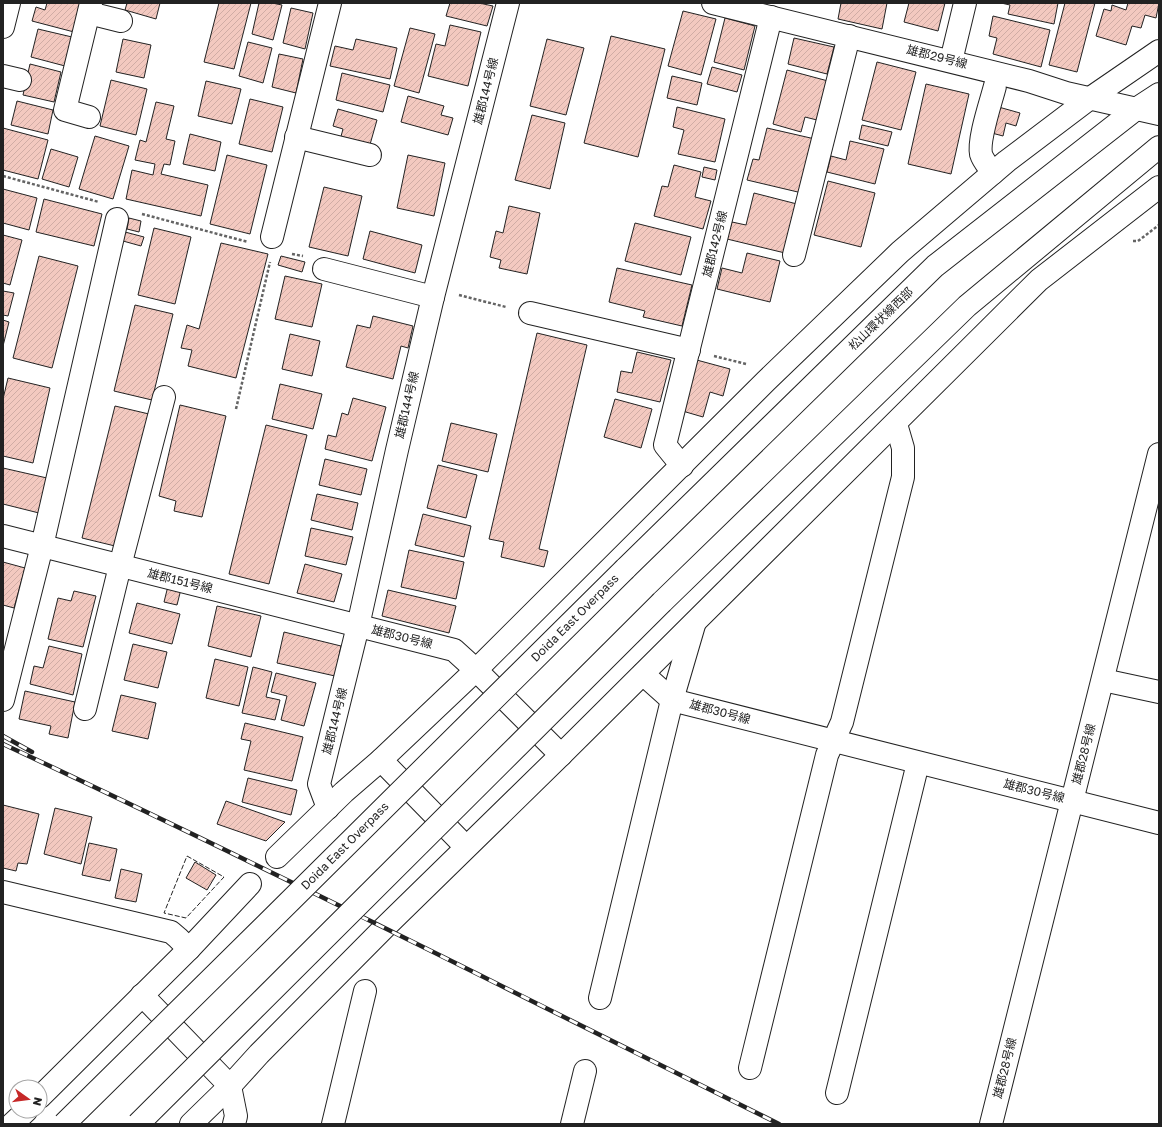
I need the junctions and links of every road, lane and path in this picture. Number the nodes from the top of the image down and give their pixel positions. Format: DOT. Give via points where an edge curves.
graph roads {
  1 [pos="9,3"];
  2 [pos="330,3"];
  3 [pos="508,3"];
  4 [pos="713,3"];
  5 [pos="965,3"];
  6 [pos="90,8"];
  7 [pos="781,13"];
  8 [pos="121,21"];
  9 [pos="3,27"];
  10 [pos="849,36"];
  11 [pos="1159,52"];
  12 [pos="951,61"];
  13 [pos="995,86"];
  14 [pos="1159,94"];
  15 [pos="1089,98"];
  16 [pos="1136,109"];
  17 [pos="1159,114"];
  18 [pos="89,117"];
  19 [pos="296,137"];
  20 [pos="1159,147"];
  21 [pos="370,155"];
  22 [pos="993,173"];
  23 [pos="1159,187"];
  24 [pos="118,220"];
  25 [pos="271,247"];
  26 [pos="287,253"];
  27 [pos="794,255"];
  28 [pos="324,269"];
  29 [pos="434,293"];
  30 [pos="530,314"];
  31 [pos="689,350"];
  32 [pos="766,381"];
  33 [pos="164,397"];
  34 [pos="236,410"];
  35 [pos="896,424"];
  36 [pos="1159,454"];
  37 [pos="682,466"];
  38 [pos="3,536"];
  39 [pos="42,546"];
  40 [pos="120,566"];
  41 [pos="625,569"];
  42 [pos="694,623"];
  43 [pos="358,626"];
  44 [pos="476,670"];
  45 [pos="643,674"];
  46 [pos="1103,680"];
  47 [pos="1159,692"];
  48 [pos="3,700"];
  49 [pos="672,700"];
  50 [pos="85,709"];
  51 [pos="833,740"];
  52 [pos="561,755"];
  53 [pos="381,760"];
  54 [pos="918,763"];
  55 [pos="1072,801"];
  56 [pos="328,808"];
  57 [pos="1159,822"];
  58 [pos="466,847"];
  59 [pos="277,857"];
  60 [pos="250,884"];
  61 [pos="3,892"];
  62 [pos="189,948"];
  63 [pos="365,991"];
  64 [pos="142,995"];
  65 [pos="600,998"];
  66 [pos="750,1068"];
  67 [pos="585,1071"];
  68 [pos="230,1086"];
  69 [pos="48,1089"];
  70 [pos="837,1093"];
  71 [pos="64,1124"];
  72 [pos="138,1124"];
  73 [pos="191,1124"];
  74 [pos="234,1124"];
  75 [pos="332,1124"];
  76 [pos="572,1124"];
  77 [pos="991,1124"];
  1 -- 9 [label="street"];
  2 -- 19 [label="street"];
  3 -- 29 [label="street, 雄郡144号線"];
  4 -- 7 [label="street, 雄郡29号線"];
  5 -- 12 [label="street"];
  6 -- 8 [label="street"];
  6 -- 18 [label="street" via="64,110"];
  7 -- 10 [label="street, 雄郡29号線"];
  7 -- 31 [label="street, 雄郡142号線"];
  10 -- 12 [label="street, 雄郡29号線"];
  10 -- 27 [label="street"];
  11 -- 15 [label="street"];
  12 -- 15 [label="street, 雄郡29号線" via="1030,80"];
  13 -- 22 [label="street" via="981,142 983,159"];
  14 -- 16 [label="street, 松山環状線西部"];
  15 -- 16 [label="street, 雄郡29号線"];
  15 -- 22 [label="street"];
  16 -- 17 [label="street, 雄郡29号線"];
  16 -- 41 [label="street, 松山環状線西部" via="935,266"];
  19 -- 21 [label="street"];
  19 -- 25 [label="street"];
  20 -- 72 [label="street, bridge" via="967,306 662,602"];
  22 -- 32 [label="street" via="900,252"];
  23 -- 35 [label="street" via="1039,280"];
  24 -- 39 [label="street"];
  25 -- 34 [label="path"];
  26 -- 28 [label="path" via="310,258"];
  28 -- 29 [label="street"];
  29 -- 30 [label="path"];
  29 -- 43 [label="street, 雄郡144号線"];
  30 -- 31 [label="street"];
  31 -- 32 [label="path" via="748,365"];
  31 -- 37 [label="street, 雄郡142号線" via="665,445"];
  32 -- 37 [label="street"];
  33 -- 40 [label="street"];
  35 -- 42 [label="street"];
  35 -- 51 [label="street" via="903,448 903,477 842,722"];
  36 -- 46 [label="street, 雄郡28号線"];
  37 -- 44 [label="street"];
  38 -- 39 [label="street, 雄郡151号線"];
  39 -- 40 [label="street, 雄郡151号線"];
  39 -- 48 [label="street"];
  40 -- 43 [label="street, 雄郡151号線"];
  40 -- 50 [label="street"];
  41 -- 71 [label="street, Doida East Overpass, bridge"];
  42 -- 45 [label="street"];
  42 -- 49 [label="street"];
  43 -- 44 [label="street, 雄郡30号線" via="454,650"];
  43 -- 56 [label="street, 雄郡144号線" via="319,784"];
  44 -- 52 [label="street, 雄郡30号線"];
  44 -- 53 [label="street"];
  45 -- 49 [label="street, 雄郡30号線"];
  45 -- 52 [label="street"];
  46 -- 47 [label="street"];
  46 -- 55 [label="street, 雄郡28号線"];
  49 -- 51 [label="street, 雄郡30号線"];
  49 -- 65 [label="street"];
  51 -- 54 [label="street, 雄郡30号線"];
  51 -- 66 [label="street" via="827,755"];
  52 -- 58 [label="street"];
  53 -- 56 [label="street"];
  53 -- 58 [label="street"];
  54 -- 55 [label="street, 雄郡30号線"];
  54 -- 70 [label="street"];
  55 -- 57 [label="street, 雄郡30号線"];
  55 -- 77 [label="street, 雄郡28号線"];
  56 -- 59 [label="street"];
  58 -- 68 [label="street"];
  60 -- 62 [label="street"];
  61 -- 62 [label="street" via="171,932"];
  62 -- 64 [label="street"];
  63 -- 75 [label="street"];
  64 -- 68 [label="street"];
  64 -- 69 [label="street"];
  67 -- 76 [label="street"];
  68 -- 73 [label="street"];
  68 -- 74 [label="street" via="236,1116"];
}
